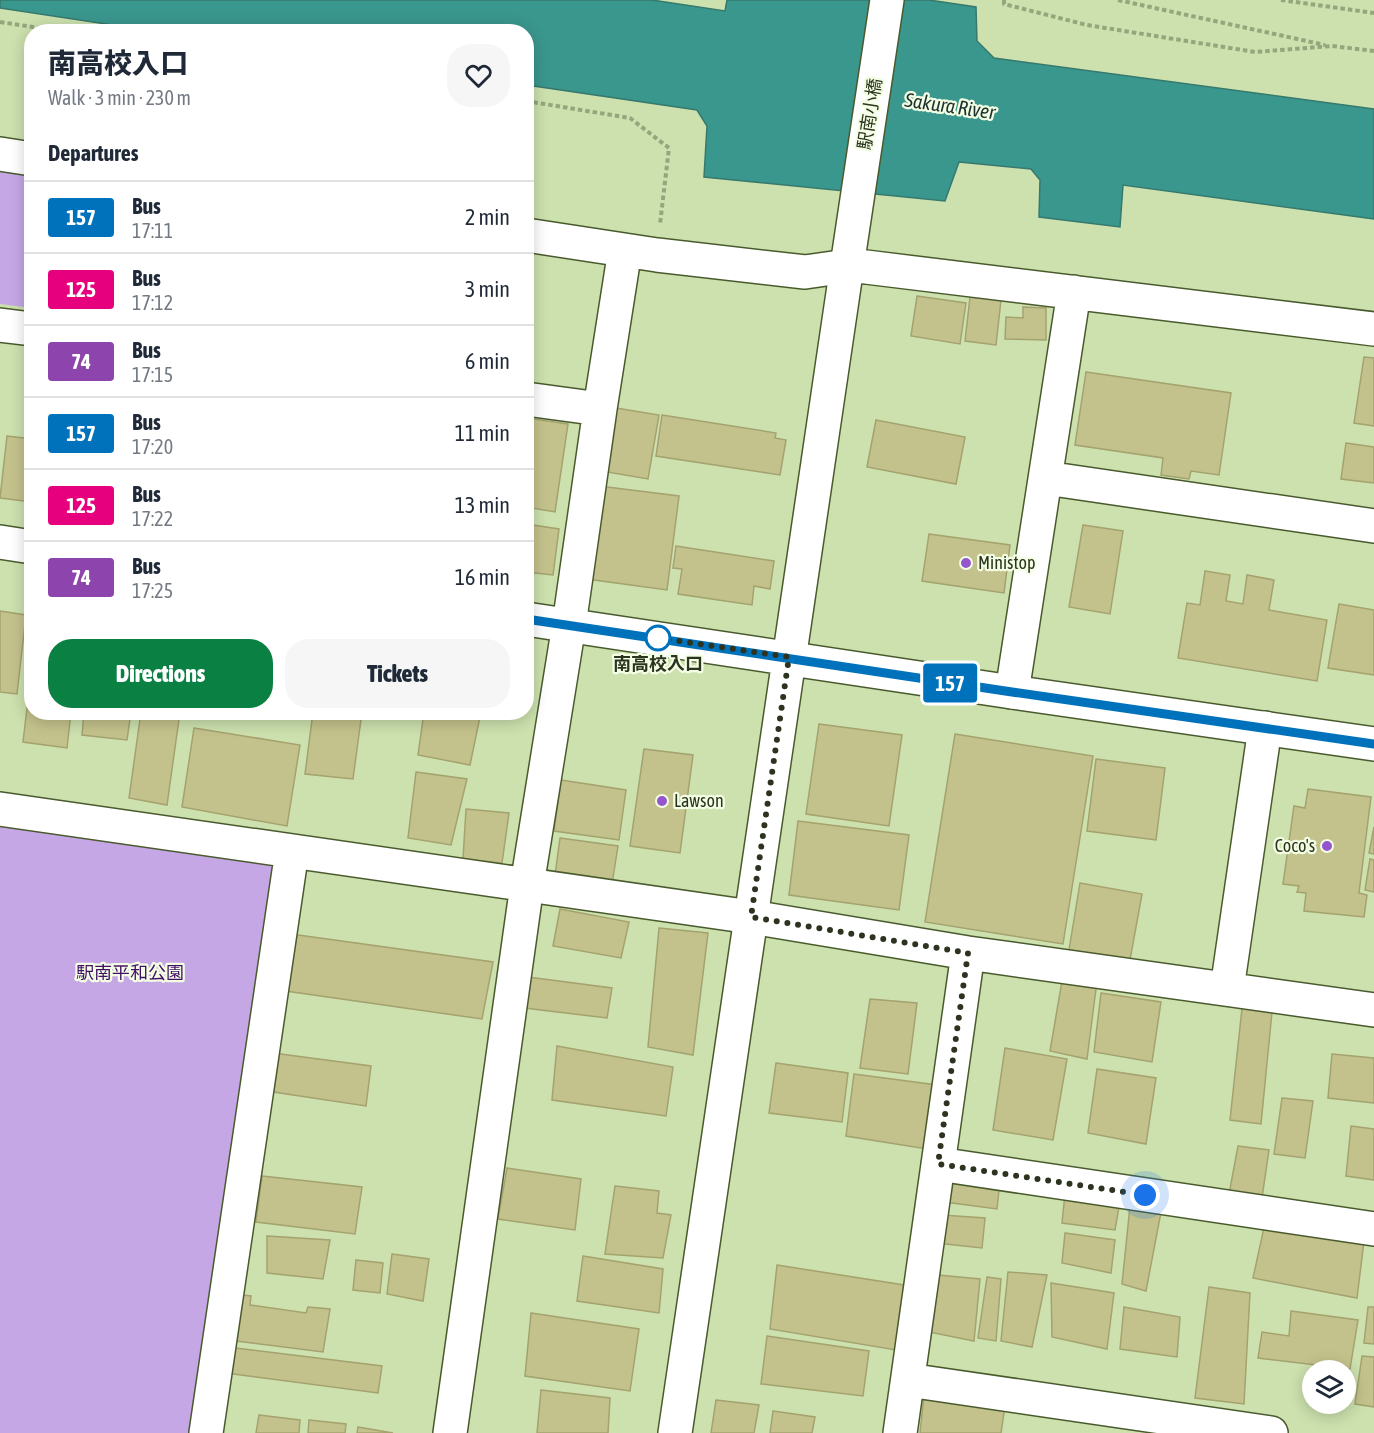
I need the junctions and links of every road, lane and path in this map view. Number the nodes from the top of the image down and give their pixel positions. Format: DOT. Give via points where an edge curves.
graph roads {
  1 [pos="887,0"];
  2 [pos="1004,0"];
  3 [pos="1118,0"];
  4 [pos="1281,0"];
  5 [pos="1374,13"];
  6 [pos="0,22"];
  7 [pos="24,26"];
  8 [pos="1332,46"];
  9 [pos="1374,51"];
  10 [pos="534,102"];
  11 [pos="0,154"];
  12 [pos="24,158"];
  13 [pos="663,198"];
  14 [pos="534,236"];
  15 [pos="625,250"];
  16 [pos="847,266"];
  17 [pos="1074,292"];
  18 [pos="0,325"];
  19 [pos="24,328"];
  20 [pos="1374,329"];
  21 [pos="534,400"];
  22 [pos="600,409"];
  23 [pos="1046,478"];
  24 [pos="1374,526"];
  25 [pos="0,542"];
  26 [pos="24,546"];
  27 [pos="534,620"];
  28 [pos="569,625"];
  29 [pos="789,657"];
  30 [pos="1012,692"];
  31 [pos="1265,728"];
  32 [pos="1374,744"];
  33 [pos="0,809"];
  34 [pos="292,851"];
  35 [pos="527,885"];
  36 [pos="751,917"];
  37 [pos="968,953"];
  38 [pos="1227,989"];
  39 [pos="1374,1010"];
  40 [pos="938,1164"];
  41 [pos="1374,1229"];
  42 [pos="908,1380"];
  43 [pos="206,1433"];
  44 [pos="450,1433"];
  45 [pos="675,1433"];
  46 [pos="900,1433"];
  47 [pos="1271,1433"];
  1 -- 16 [label="street, 駅南小橋"];
  2 -- 8 [label="path" via="1004,4 1087,25 1255,52"];
  3 -- 8 [label="path"];
  4 -- 5 [label="path"];
  6 -- 7 [label="path"];
  8 -- 9 [label="path"];
  10 -- 13 [label="path" via="630,118 669,148"];
  11 -- 12 [label="street"];
  14 -- 15 [label="street"];
  15 -- 16 [label="street" via="805,272"];
  15 -- 22 [label="street"];
  16 -- 17 [label="street"];
  16 -- 29 [label="street, 駅南小橋"];
  17 -- 20 [label="street"];
  17 -- 23 [label="street"];
  18 -- 19 [label="street"];
  21 -- 22 [label="street"];
  22 -- 28 [label="street"];
  23 -- 24 [label="street"];
  23 -- 30 [label="street"];
  25 -- 26 [label="street"];
  27 -- 28 [label="street"];
  28 -- 29 [label="street"];
  28 -- 35 [label="street"];
  29 -- 30 [label="street"];
  29 -- 36 [label="street, 駅南小橋"];
  30 -- 31 [label="street"];
  31 -- 32 [label="street"];
  31 -- 38 [label="street"];
  33 -- 34 [label="street"];
  34 -- 35 [label="street"];
  34 -- 43 [label="street"];
  35 -- 36 [label="street"];
  35 -- 44 [label="street"];
  36 -- 37 [label="street"];
  36 -- 45 [label="street, 駅南小橋"];
  37 -- 38 [label="street"];
  37 -- 40 [label="street"];
  38 -- 39 [label="street"];
  40 -- 41 [label="street"];
  40 -- 42 [label="street"];
  42 -- 46 [label="street"];
  42 -- 47 [label="street"];
}
